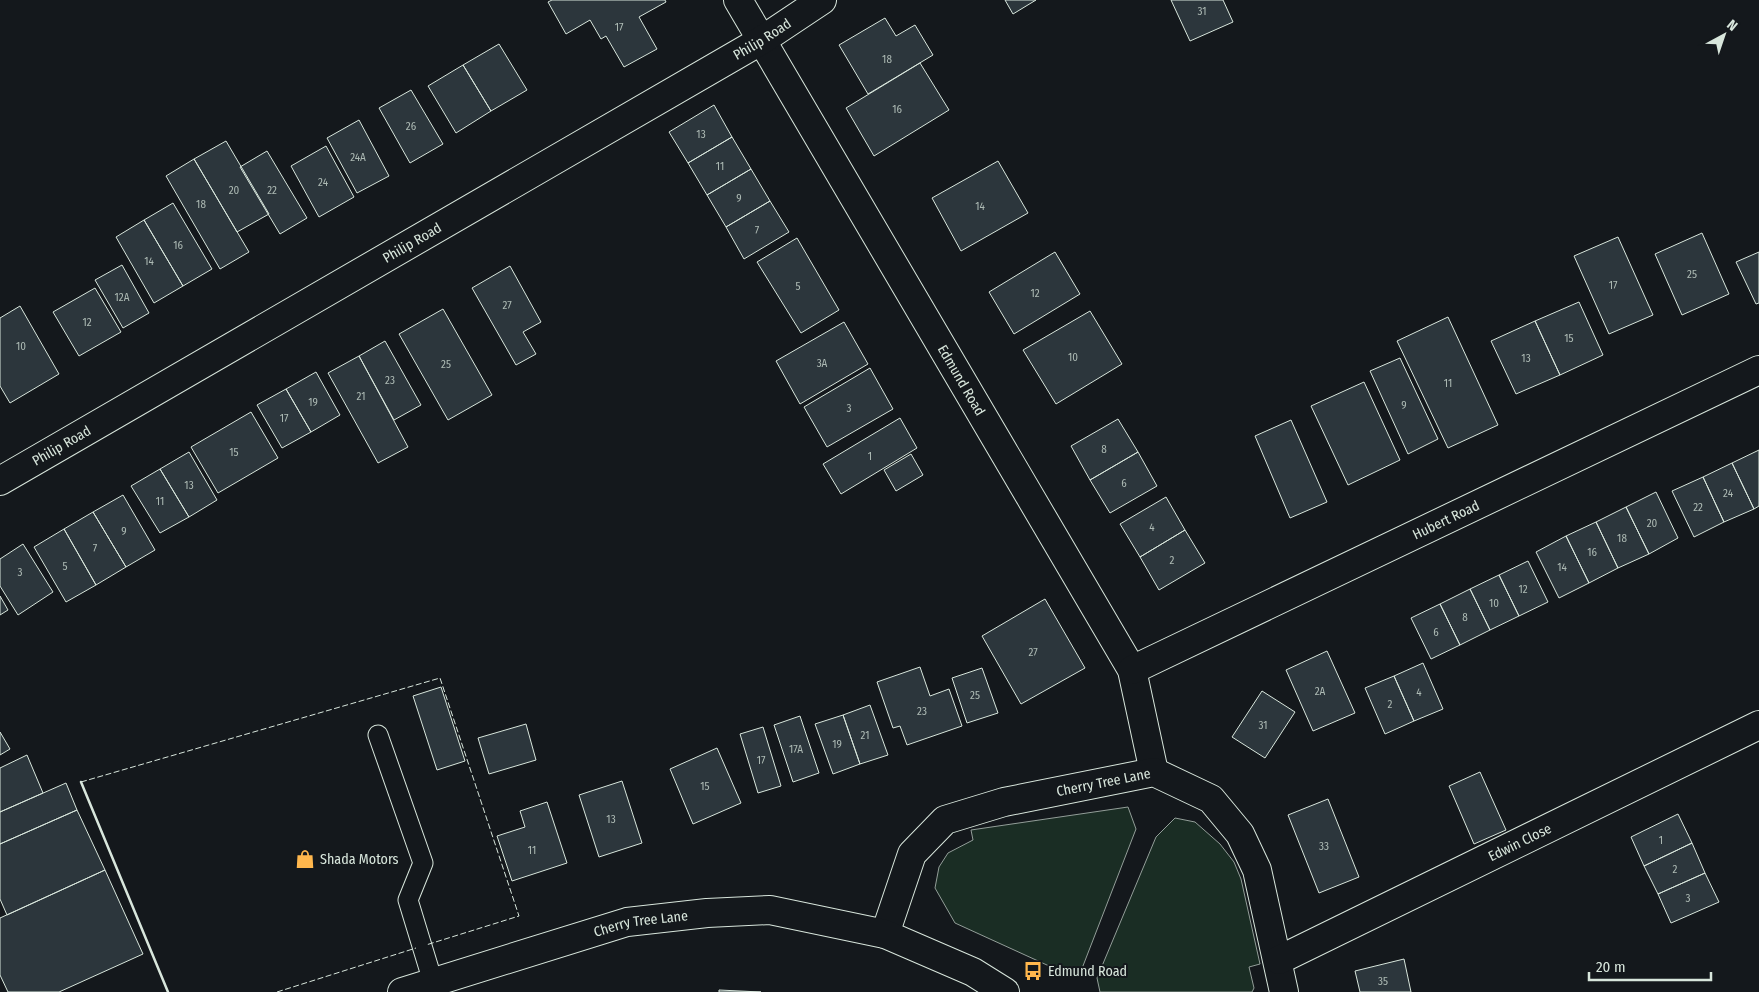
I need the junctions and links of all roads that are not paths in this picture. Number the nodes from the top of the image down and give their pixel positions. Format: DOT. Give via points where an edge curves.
graph roads {
  1 [pos="738,0"];
  2 [pos="822,0"];
  3 [pos="762,40"];
  4 [pos="1759,370"];
  5 [pos="0,481"];
  6 [pos="1132,670"];
  7 [pos="1759,725"];
  8 [pos="378,735"];
  9 [pos="1154,772"];
  10 [pos="885,934"];
  11 [pos="1278,960"];
  12 [pos="432,982"];
  13 [pos="402,992"];
  14 [pos="1005,992"];
  15 [pos="1284,992"];
  1 -- 3 [label="street, Edmund Road"];
  2 -- 3 [label="street, Philip Road"];
  3 -- 5 [label="street, Philip Road"];
  3 -- 6 [label="street, Edmund Road"];
  4 -- 6 [label="street, Hubert Road"];
  6 -- 9 [label="street, Edmund Road"];
  7 -- 11 [label="street, Edwin Close"];
  8 -- 12 [label="lane" via="423,863 408,900"];
  9 -- 10 [label="street, Cherry Tree Lane" via="1004,802 945,820 912,854"];
  9 -- 11 [label="street, Cherry Tree Lane" via="1211,799 1240,834 1257,870"];
  10 -- 12 [label="street, Cherry Tree Lane" via="770,910 707,913 627,922"];
  10 -- 14 [label="street, Cherry Tree Lane" via="973,972"];
  11 -- 15 [label="street, Cherry Tree Lane"];
  12 -- 13 [label="street, Cherry Tree Lane"];
}
